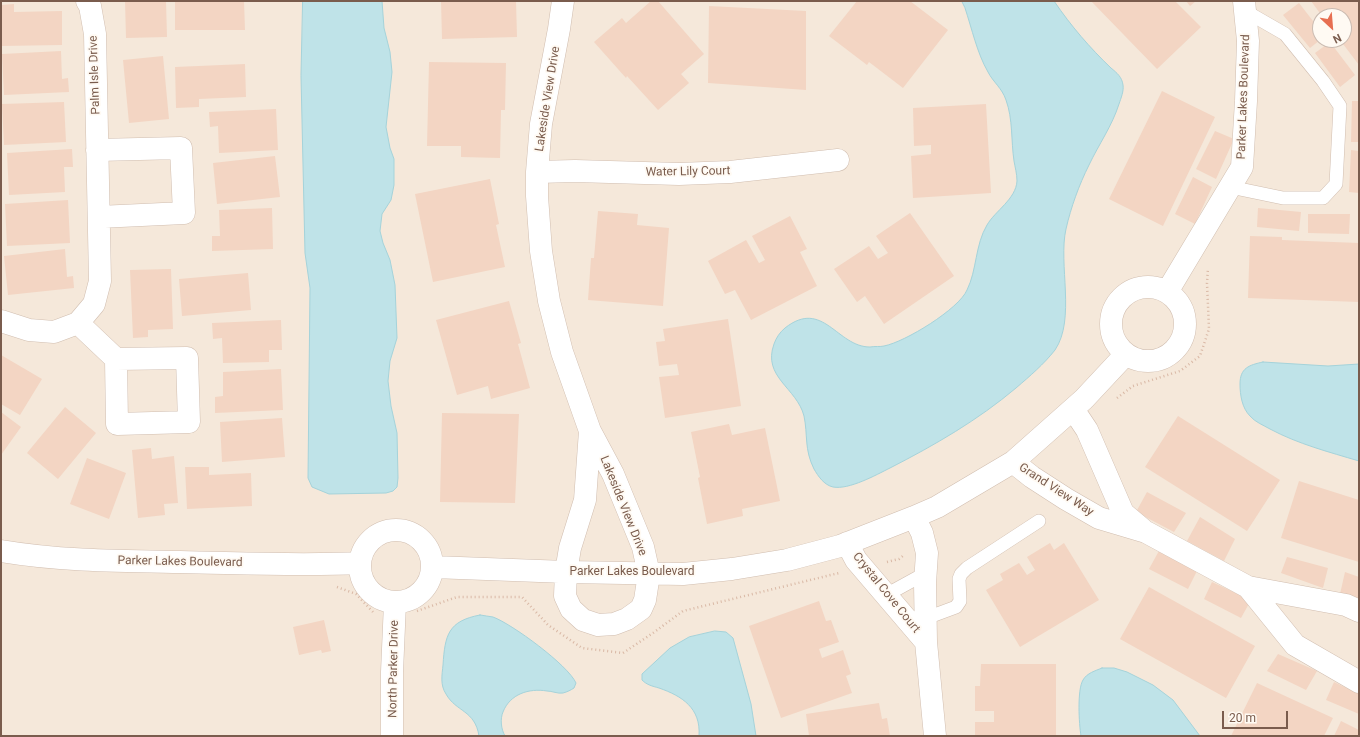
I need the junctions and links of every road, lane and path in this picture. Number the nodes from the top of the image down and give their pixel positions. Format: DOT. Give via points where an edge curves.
graph roads {
  1 [pos="87,1"];
  2 [pos="563,1"];
  3 [pos="1244,6"];
  4 [pos="97,150"];
  5 [pos="838,160"];
  6 [pos="537,172"];
  7 [pos="1230,187"];
  8 [pos="98,217"];
  9 [pos="1201,234"];
  10 [pos="1166,292"];
  11 [pos="1,320"];
  12 [pos="78,323"];
  13 [pos="1126,354"];
  14 [pos="116,359"];
  15 [pos="1114,400"];
  16 [pos="1073,409"];
  17 [pos="590,431"];
  18 [pos="1013,462"];
  19 [pos="914,517"];
  20 [pos="1039,521"];
  21 [pos="1146,532"];
  22 [pos="924,540"];
  23 [pos="848,543"];
  24 [pos="1,551"];
  25 [pos="360,563"];
  26 [pos="433,567"];
  27 [pos="862,568"];
  28 [pos="566,572"];
  29 [pos="926,573"];
  30 [pos="649,574"];
  31 [pos="331,584"];
  32 [pos="1248,587"];
  33 [pos="886,595"];
  34 [pos="395,611"];
  35 [pos="1359,611"];
  36 [pos="918,621"];
  37 [pos="1359,682"];
  38 [pos="392,736"];
  39 [pos="935,736"];
  1 -- 4 [label="street, Palm Isle Drive" via="95,34"];
  2 -- 6 [label="street, Lakeside View Drive" via="541,124"];
  3 -- 7 [label="street, Parker Lakes Boulevard" via="1248,41 1242,167"];
  3 -- 7 [label="lane" via="1286,34 1340,106 1336,184 1323,198 1283,198"];
  4 -- 8 [label="street, Palm Isle Drive"];
  4 -- 8 [label="street" via="181,148 184,214"];
  5 -- 6 [label="street, Water Lily Court" via="730,172"];
  6 -- 17 [label="street, Lakeside View Drive" via="541,251 549,301 562,352"];
  7 -- 9 [label="street, Parker Lakes Boulevard"];
  8 -- 12 [label="street, Palm Isle Drive" via="100,281 94,304"];
  9 -- 10 [label="street, Parker Lakes Boulevard"];
  9 -- 15 [label="path" via="1210,238 1207,283 1209,329 1200,356 1180,371 1133,386"];
  10 -- 13 [label="street" via="1155,288 1142,288 1125,295 1116,304 1110,326 1117,346"];
  10 -- 13 [label="street" via="1176,300 1182,311 1185,326 1182,339 1172,352 1151,361 1138,360"];
  11 -- 12 [label="street, Palm Isle Drive" via="29,330 54,332"];
  12 -- 14 [label="street"];
  13 -- 16 [label="street, Parker Lakes Boulevard"];
  16 -- 18 [label="street, Parker Lakes Boulevard"];
  16 -- 21 [label="street, Grand View Way" via="1087,430 1123,513"];
  17 -- 28 [label="street, Lakeside View Drive" via="584,500"];
  17 -- 30 [label="street, Lakeside View Drive" via="613,474 643,547"];
  18 -- 19 [label="street, Parker Lakes Boulevard" via="937,507"];
  18 -- 21 [label="street, Grand View Way" via="1032,477 1099,518"];
  19 -- 22 [label="street, Crystal Cove Court"];
  19 -- 23 [label="street, Parker Lakes Boulevard"];
  20 -- 36 [label="lane" via="961,574 960,601 956,607"];
  21 -- 32 [label="street, Grand View Way"];
  22 -- 27 [label="path" via="899,559"];
  22 -- 29 [label="street, Crystal Cove Court" via="927,553"];
  23 -- 27 [label="street, Crystal Cove Court"];
  23 -- 30 [label="street, Parker Lakes Boulevard" via="788,560 739,568 683,574"];
  24 -- 25 [label="street, Parker Lakes Boulevard" via="46,557 153,562 319,565"];
  25 -- 26 [label="street" via="363,551 370,541 392,530 416,535 431,555"];
  25 -- 34 [label="street" via="365,586"];
  26 -- 28 [label="street, Parker Lakes Boulevard"];
  26 -- 34 [label="street" via="426,588"];
  27 -- 33 [label="street, Crystal Cove Court"];
  27 -- 34 [label="path" via="683,611 623,653 582,648 548,625 522,597 457,597"];
  28 -- 30 [label="street, Parker Lakes Boulevard"];
  28 -- 30 [label="street, Lakeside View Drive" via="565,596 571,609 583,620 598,626 627,619 641,609"];
  29 -- 33 [label="lane"];
  29 -- 36 [label="street, Crystal Cove Court"];
  31 -- 34 [label="path" via="356,594 375,614"];
  32 -- 35 [label="street, Grand View Way" via="1346,605"];
  32 -- 37 [label="street, Grand View Way" via="1295,645"];
  33 -- 36 [label="street, Crystal Cove Court"];
  34 -- 38 [label="street, North Parker Drive"];
  36 -- 39 [label="street, Crystal Cove Court" via="926,642"];
}
